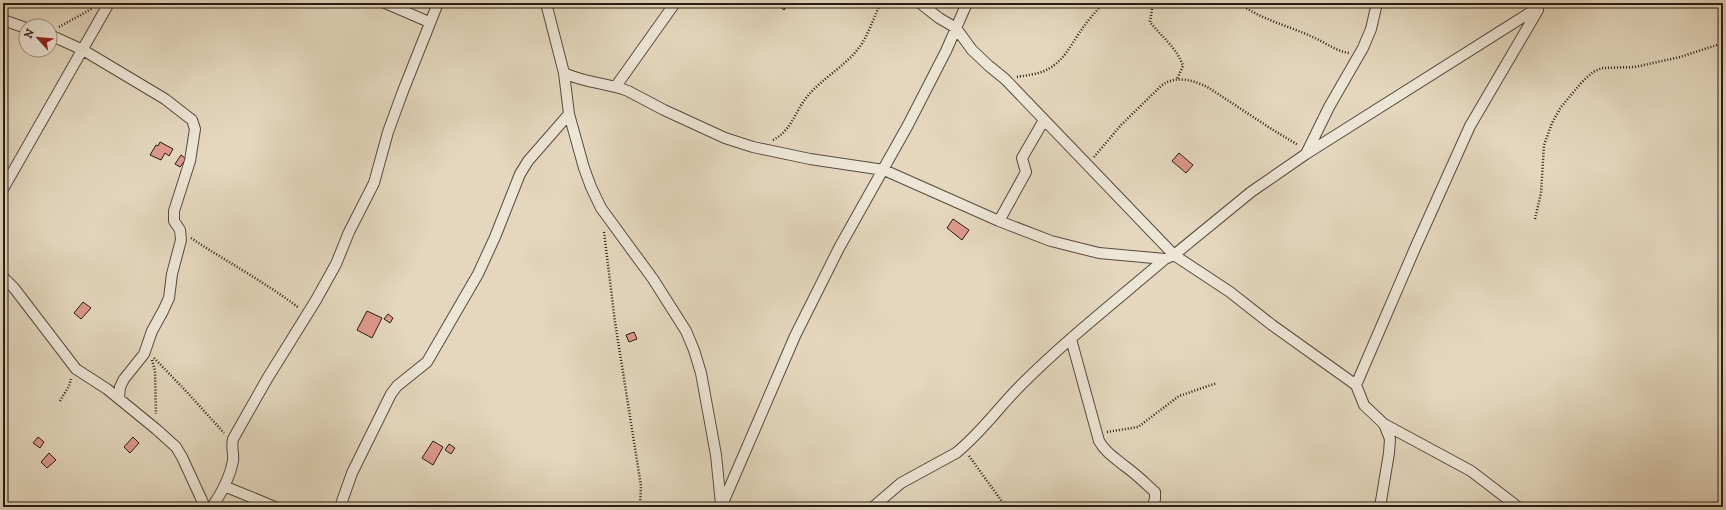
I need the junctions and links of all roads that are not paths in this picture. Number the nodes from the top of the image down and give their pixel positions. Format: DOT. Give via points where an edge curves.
graph roads {
  1 [pos="109,3"];
  2 [pos="385,3"];
  3 [pos="438,3"];
  4 [pos="546,3"];
  5 [pos="675,3"];
  6 [pos="920,3"];
  7 [pos="967,3"];
  8 [pos="1377,3"];
  9 [pos="1541,3"];
  10 [pos="1531,8"];
  11 [pos="3,20"];
  12 [pos="429,22"];
  13 [pos="18,25"];
  14 [pos="956,28"];
  15 [pos="58,37"];
  16 [pos="83,50"];
  17 [pos="564,73"];
  18 [pos="616,86"];
  19 [pos="569,114"];
  20 [pos="1044,120"];
  21 [pos="1306,152"];
  22 [pos="884,170"];
  23 [pos="3,189"];
  24 [pos="999,221"];
  25 [pos="1169,257"];
  26 [pos="3,277"];
  27 [pos="1071,339"];
  28 [pos="1356,385"];
  29 [pos="118,398"];
  30 [pos="1384,424"];
  31 [pos="224,486"];
  32 [pos="722,506"];
  33 [pos="205,507"];
  34 [pos="212,507"];
  35 [pos="275,507"];
  36 [pos="340,507"];
  37 [pos="873,507"];
  38 [pos="1152,507"];
  39 [pos="1380,507"];
  40 [pos="1518,507"];
  1 -- 16 [label="street"];
  2 -- 12 [label="street"];
  3 -- 12 [label="street"];
  4 -- 17 [label="street"];
  5 -- 18 [label="street"];
  6 -- 14 [label="street" via="938,18"];
  7 -- 14 [label="street"];
  8 -- 21 [label="street" via="1371,29 1360,54"];
  9 -- 10 [label="street"];
  9 -- 28 [label="street" via="1470,126"];
  10 -- 21 [label="street"];
  11 -- 13 [label="street"];
  12 -- 31 [label="street" via="388,132 374,183 336,264 233,439 232,465"];
  14 -- 20 [label="street" via="972,50"];
  14 -- 22 [label="street"];
  15 -- 16 [label="street"];
  16 -- 23 [label="street"];
  16 -- 29 [label="street" via="165,99 194,125 195,134 174,217 181,240 167,305 152,331 144,354 124,379"];
  17 -- 18 [label="street" via="577,79"];
  17 -- 19 [label="street"];
  18 -- 22 [label="street" via="699,127 753,147"];
  19 -- 32 [label="street" via="584,168 601,208 653,279 686,331 694,350 701,373 716,455"];
  19 -- 36 [label="street" via="528,161 520,174 478,274 427,362 402,381 391,394 352,473"];
  20 -- 24 [label="street" via="1022,158 1026,172"];
  20 -- 25 [label="street" via="1089,166"];
  21 -- 25 [label="street"];
  22 -- 24 [label="street"];
  22 -- 32 [label="street" via="839,248 795,336"];
  24 -- 25 [label="street" via="1051,241 1099,253"];
  25 -- 27 [label="street"];
  25 -- 28 [label="street" via="1230,292 1272,326"];
  26 -- 29 [label="street" via="76,369"];
  27 -- 37 [label="street" via="1022,384 964,447 902,483"];
  27 -- 38 [label="street" via="1096,431 1104,449 1155,492"];
  28 -- 30 [label="street" via="1364,405"];
  29 -- 33 [label="street" via="179,450"];
  30 -- 39 [label="street" via="1390,439"];
  30 -- 40 [label="street" via="1471,471"];
  31 -- 34 [label="street"];
  31 -- 35 [label="street"];
}
